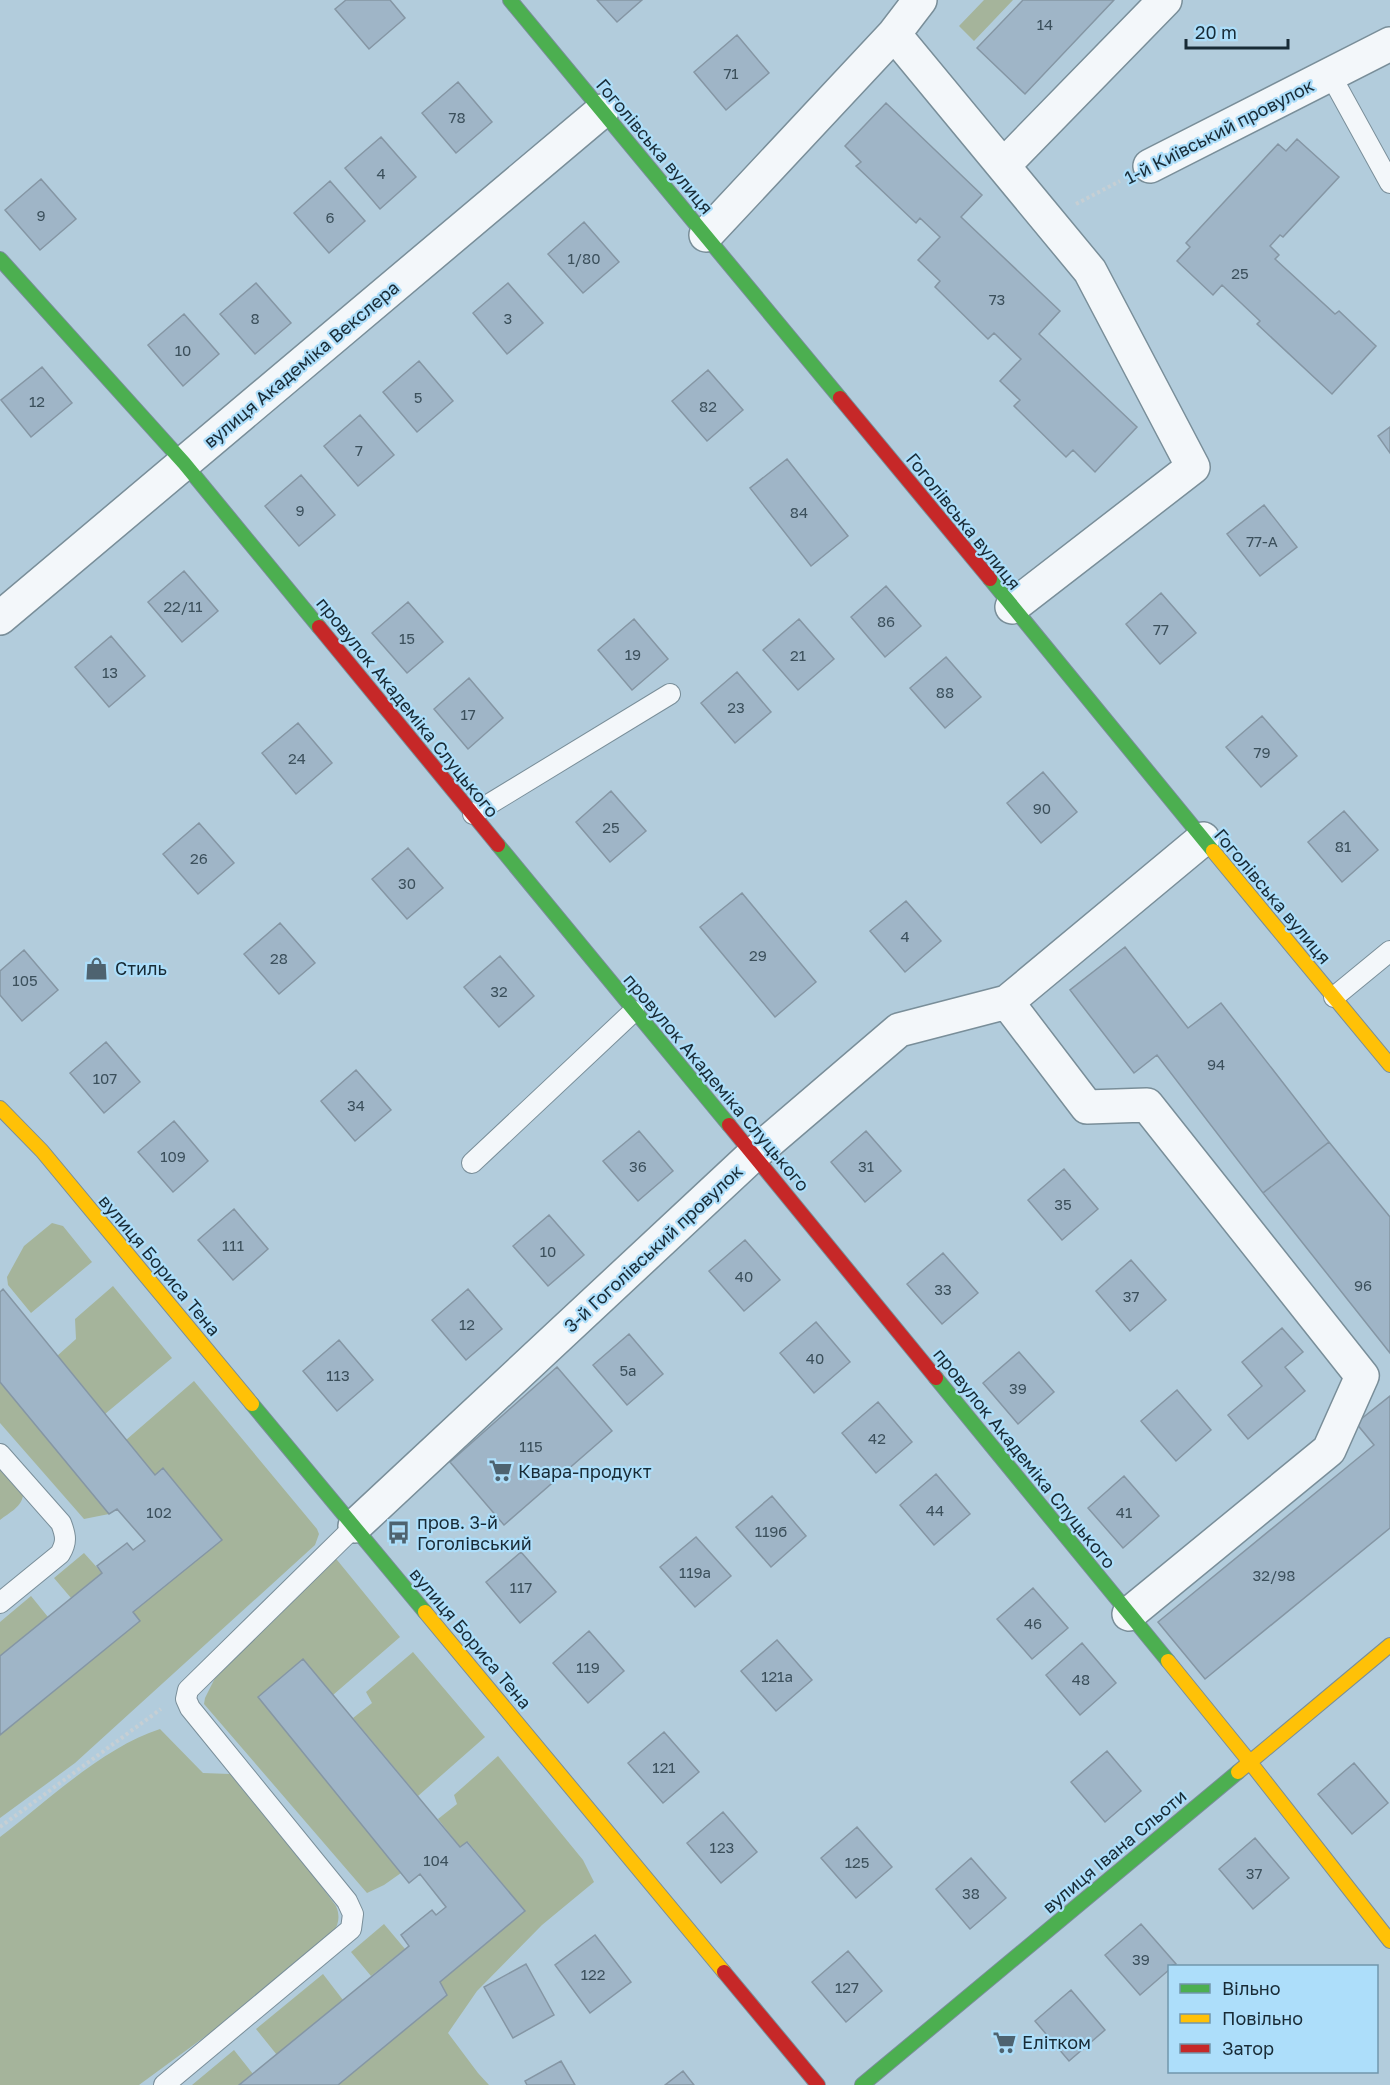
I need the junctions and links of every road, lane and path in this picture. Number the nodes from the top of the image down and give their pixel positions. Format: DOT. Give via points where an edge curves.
graph roads {
  1 [pos="510,0"];
  2 [pos="920,0"];
  3 [pos="1165,0"];
  4 [pos="894,34"];
  5 [pos="1390,44"];
  6 [pos="1330,74"];
  7 [pos="602,111"];
  8 [pos="1004,165"];
  9 [pos="1150,166"];
  10 [pos="1390,183"];
  11 [pos="1048,219"];
  12 [pos="706,235"];
  13 [pos="0,259"];
  14 [pos="184,463"];
  15 [pos="1012,607"];
  16 [pos="0,618"];
  17 [pos="670,694"];
  18 [pos="473,814"];
  19 [pos="1203,839"];
  20 [pos="1390,951"];
  21 [pos="1334,997"];
  22 [pos="1007,1002"];
  23 [pos="634,1011"];
  24 [pos="1390,1065"];
  25 [pos="0,1108"];
  26 [pos="754,1154"];
  27 [pos="472,1163"];
  28 [pos="0,1454"];
  29 [pos="355,1526"];
  30 [pos="0,1603"];
  31 [pos="1129,1614"];
  32 [pos="1390,1645"];
  33 [pos="188,1690"];
  34 [pos="1249,1761"];
  35 [pos="0,1827"];
  36 [pos="1390,1941"];
  37 [pos="164,2085"];
  38 [pos="819,2085"];
  39 [pos="862,2085"];
  1 -- 7 [label="street, Гоголівська вулиця"];
  2 -- 4 [label="street"];
  3 -- 8 [label="street"];
  4 -- 8 [label="street"];
  4 -- 12 [label="street"];
  5 -- 6 [label="street, 1-й Київський провулок"];
  6 -- 9 [label="street, 1-й Київський провулок"];
  6 -- 10 [label="lane"];
  7 -- 12 [label="street, Гоголівська вулиця"];
  7 -- 14 [label="street, вулиця Академіка Векслера"];
  8 -- 11 [label="street"];
  9 -- 11 [label="path, 1-й Київський провулок"];
  11 -- 15 [label="street" via="1090,271 1193,467"];
  12 -- 15 [label="street, Гоголівська вулиця"];
  13 -- 14 [label="street, провулок Академіка Слуцького"];
  14 -- 16 [label="street, вулиця Академіка Векслера"];
  14 -- 18 [label="street, провулок Академіка Слуцького"];
  15 -- 19 [label="street, Гоголівська вулиця"];
  17 -- 18 [label="lane"];
  18 -- 23 [label="street, провулок Академіка Слуцького"];
  19 -- 21 [label="street, Гоголівська вулиця"];
  19 -- 22 [label="street, 3-й Гоголівський провулок"];
  20 -- 21 [label="lane"];
  21 -- 24 [label="street, Гоголівська вулиця"];
  22 -- 26 [label="street, 3-й Гоголівський провулок" via="899,1030"];
  22 -- 31 [label="street" via="1087,1107 1147,1106 1362,1376 1329,1450"];
  23 -- 26 [label="street, провулок Академіка Слуцького"];
  23 -- 27 [label="lane"];
  25 -- 29 [label="street, вулиця Бориса Тена" via="42,1151"];
  26 -- 29 [label="street, 3-й Гоголівський провулок"];
  26 -- 31 [label="street, провулок Академіка Слуцького"];
  28 -- 30 [label="lane" via="61,1523 66,1536 60,1554"];
  29 -- 33 [label="lane"];
  29 -- 38 [label="street, вулиця Бориса Тена"];
  31 -- 34 [label="street, провулок Академіка Слуцького"];
  32 -- 34 [label="street, вулиця Івана Сльоти"];
  33 -- 35 [label="path"];
  33 -- 37 [label="lane" via="190,1708 347,1901 353,1922 351,1929"];
  34 -- 36 [label="street, провулок Академіка Слуцького"];
  34 -- 39 [label="street, вулиця Івана Сльоти"];
}
